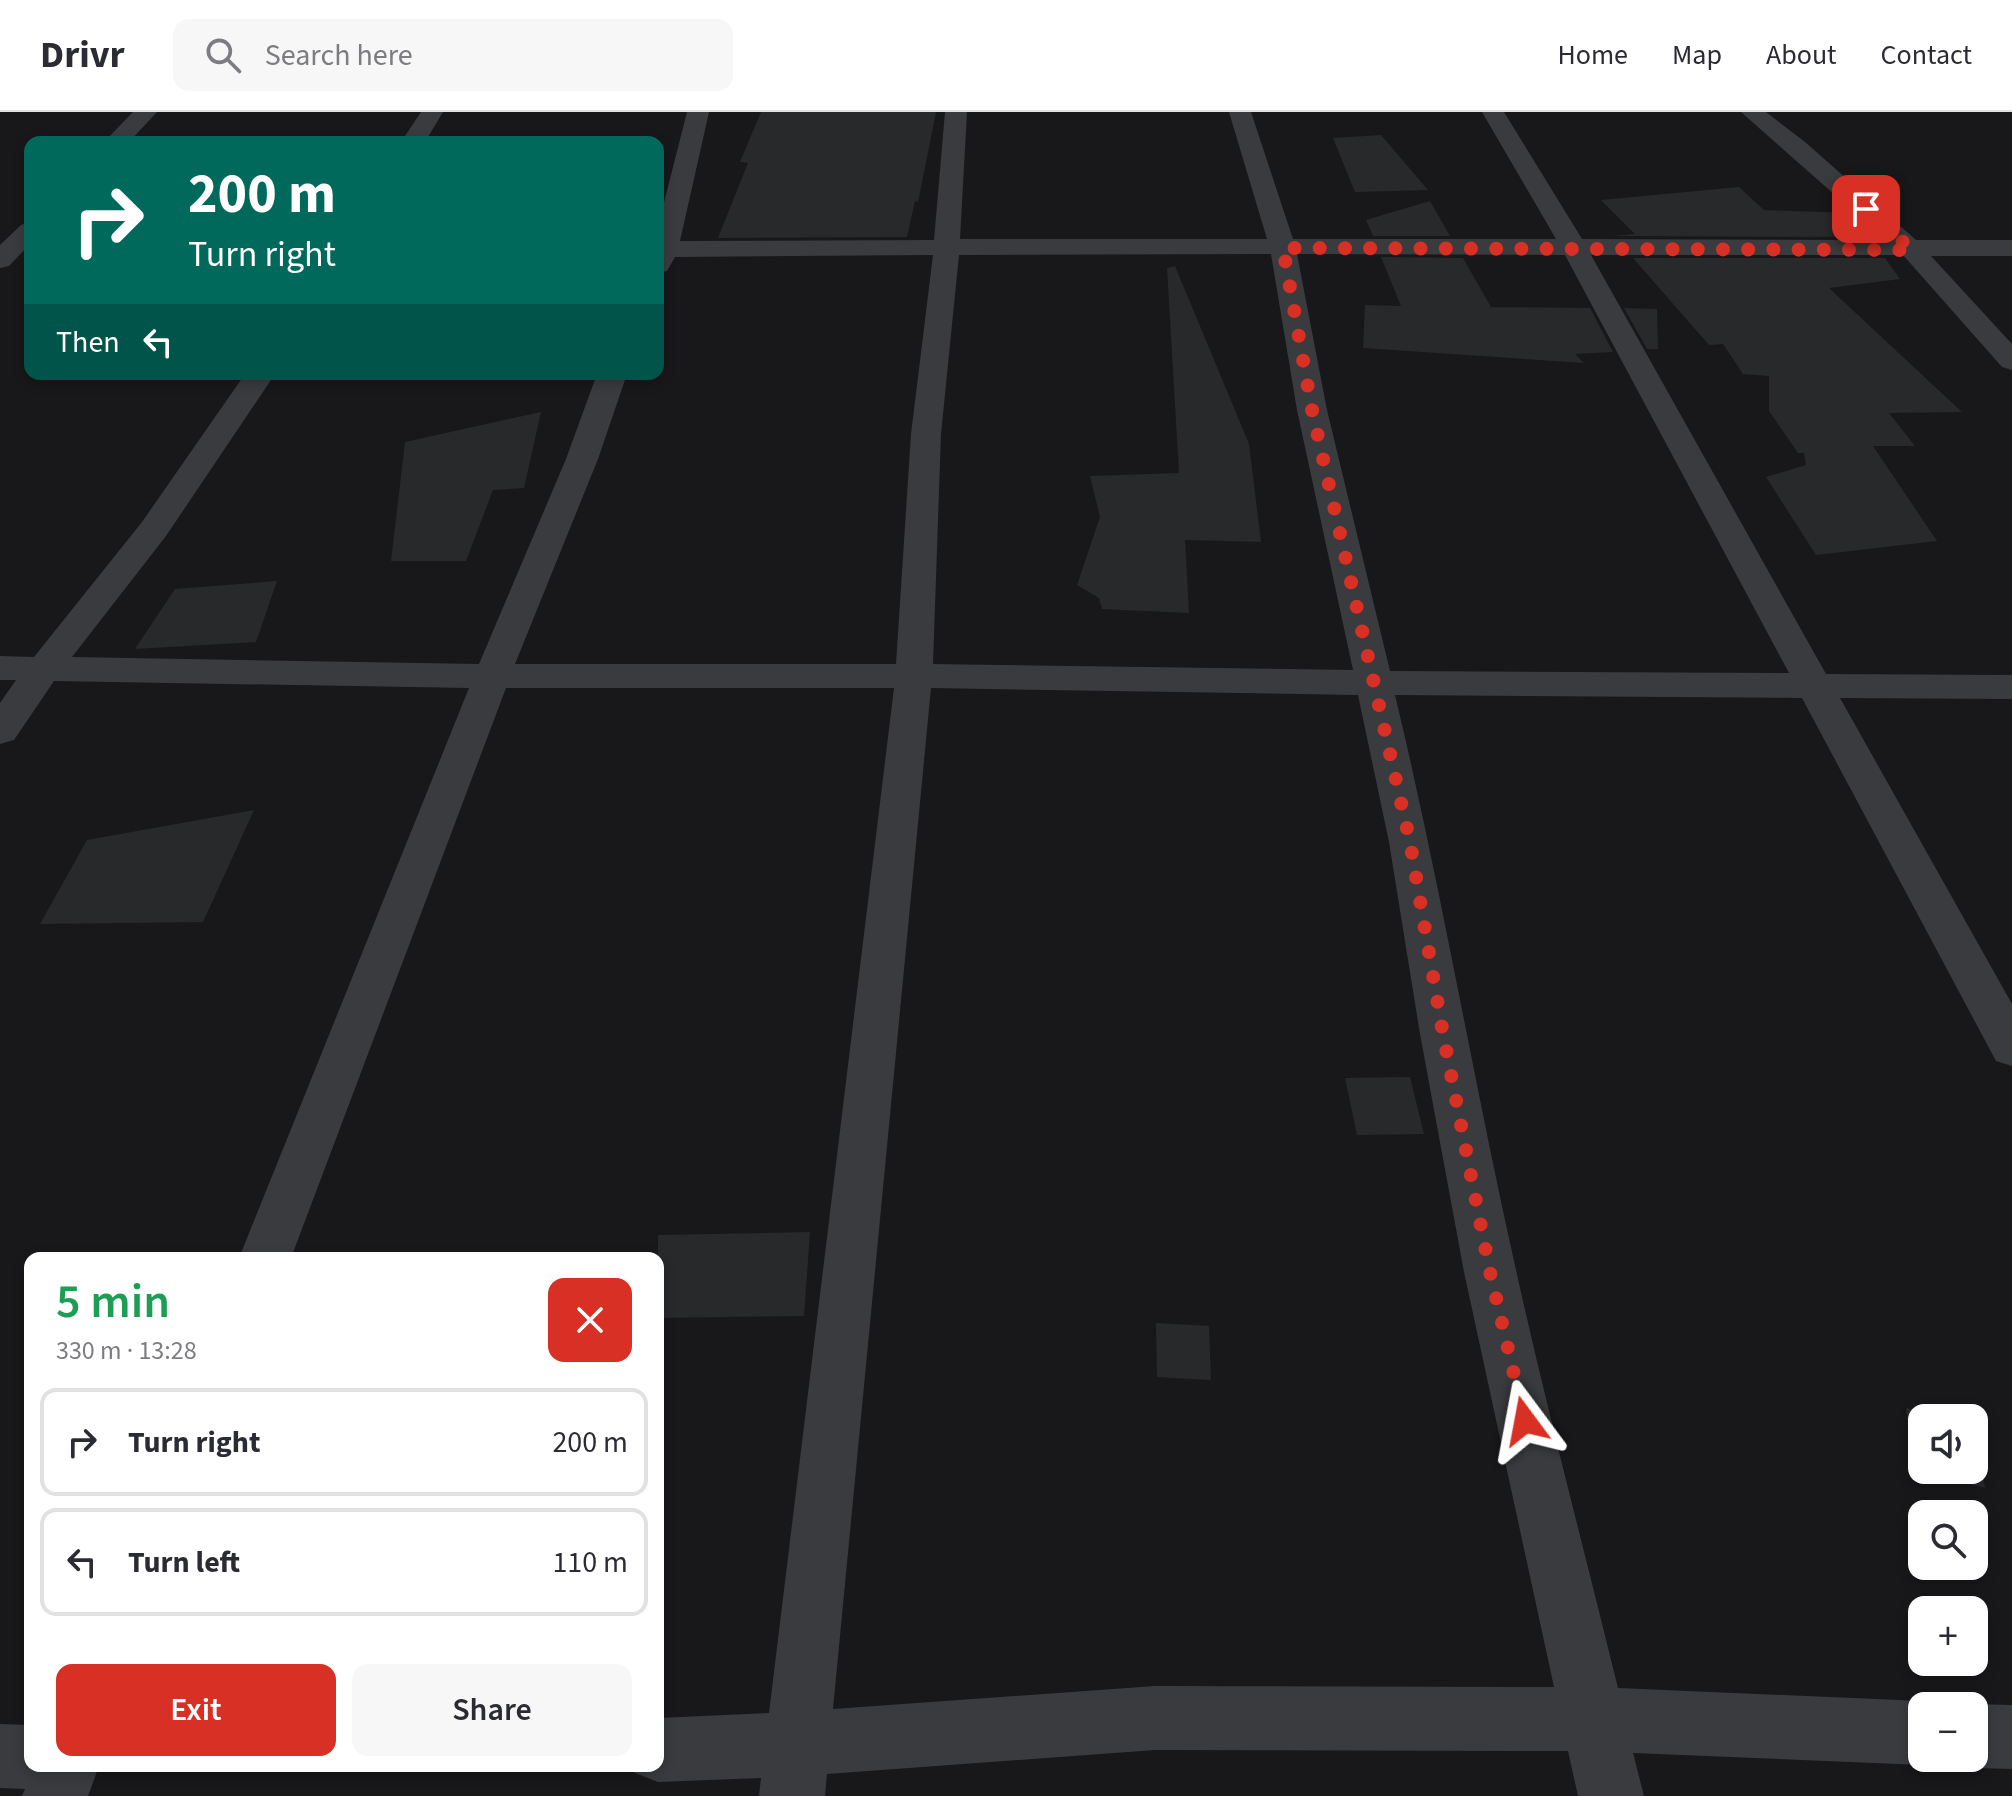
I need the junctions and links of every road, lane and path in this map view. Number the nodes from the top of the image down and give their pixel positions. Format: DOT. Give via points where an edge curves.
graph roads {
  1 [pos="146,112"];
  2 [pos="432,112"];
  3 [pos="698,112"];
  4 [pos="956,112"];
  5 [pos="1240,112"];
  6 [pos="1493,112"];
  7 [pos="1752,112"];
  8 [pos="122,136"];
  9 [pos="417,136"];
  10 [pos="664,239"];
  11 [pos="1573,246"];
  12 [pos="946,247"];
  13 [pos="1283,248"];
  14 [pos="2012,248"];
  15 [pos="1912,250"];
  16 [pos="664,254"];
  17 [pos="2012,361"];
  18 [pos="256,380"];
  19 [pos="610,380"];
  20 [pos="0,668"];
  21 [pos="43,670"];
  22 [pos="492,676"];
  23 [pos="914,676"];
  24 [pos="1375,683"];
  25 [pos="1813,686"];
  26 [pos="2012,687"];
  27 [pos="0,731"];
  28 [pos="2012,1047"];
  29 [pos="267,1252"];
  30 [pos="1594,1719"];
  31 [pos="1908,1732"];
  32 [pos="1988,1736"];
  33 [pos="2012,1737"];
  34 [pos="664,1751"];
  35 [pos="0,1756"];
  36 [pos="24,1757"];
  37 [pos="795,1770"];
  38 [pos="65,1772"];
  39 [pos="55,1796"];
  40 [pos="1611,1796"];
  1 -- 8 [label="street"];
  2 -- 9 [label="street"];
  3 -- 10 [label="street"];
  4 -- 12 [label="street"];
  5 -- 13 [label="street"];
  6 -- 11 [label="street"];
  7 -- 15 [label="street"];
  11 -- 13 [label="street"];
  11 -- 15 [label="street"];
  11 -- 25 [label="street"];
  12 -- 13 [label="street"];
  12 -- 16 [label="street"];
  12 -- 23 [label="street" via="926,434"];
  13 -- 24 [label="street" via="1312,410"];
  14 -- 15 [label="street"];
  15 -- 17 [label="street"];
  18 -- 21 [label="street" via="154,529"];
  19 -- 22 [label="street"];
  20 -- 21 [label="street"];
  21 -- 22 [label="street"];
  21 -- 27 [label="street"];
  22 -- 23 [label="street"];
  22 -- 29 [label="street"];
  23 -- 24 [label="street"];
  23 -- 37 [label="street"];
  24 -- 25 [label="street"];
  24 -- 30 [label="street" via="1490,1272"];
  25 -- 26 [label="street"];
  25 -- 28 [label="street"];
  30 -- 31 [label="street"];
  30 -- 37 [label="street" via="1155,1718"];
  30 -- 40 [label="street"];
  32 -- 33 [label="street"];
  34 -- 37 [label="street"];
  35 -- 36 [label="street"];
  38 -- 39 [label="street"];
}
